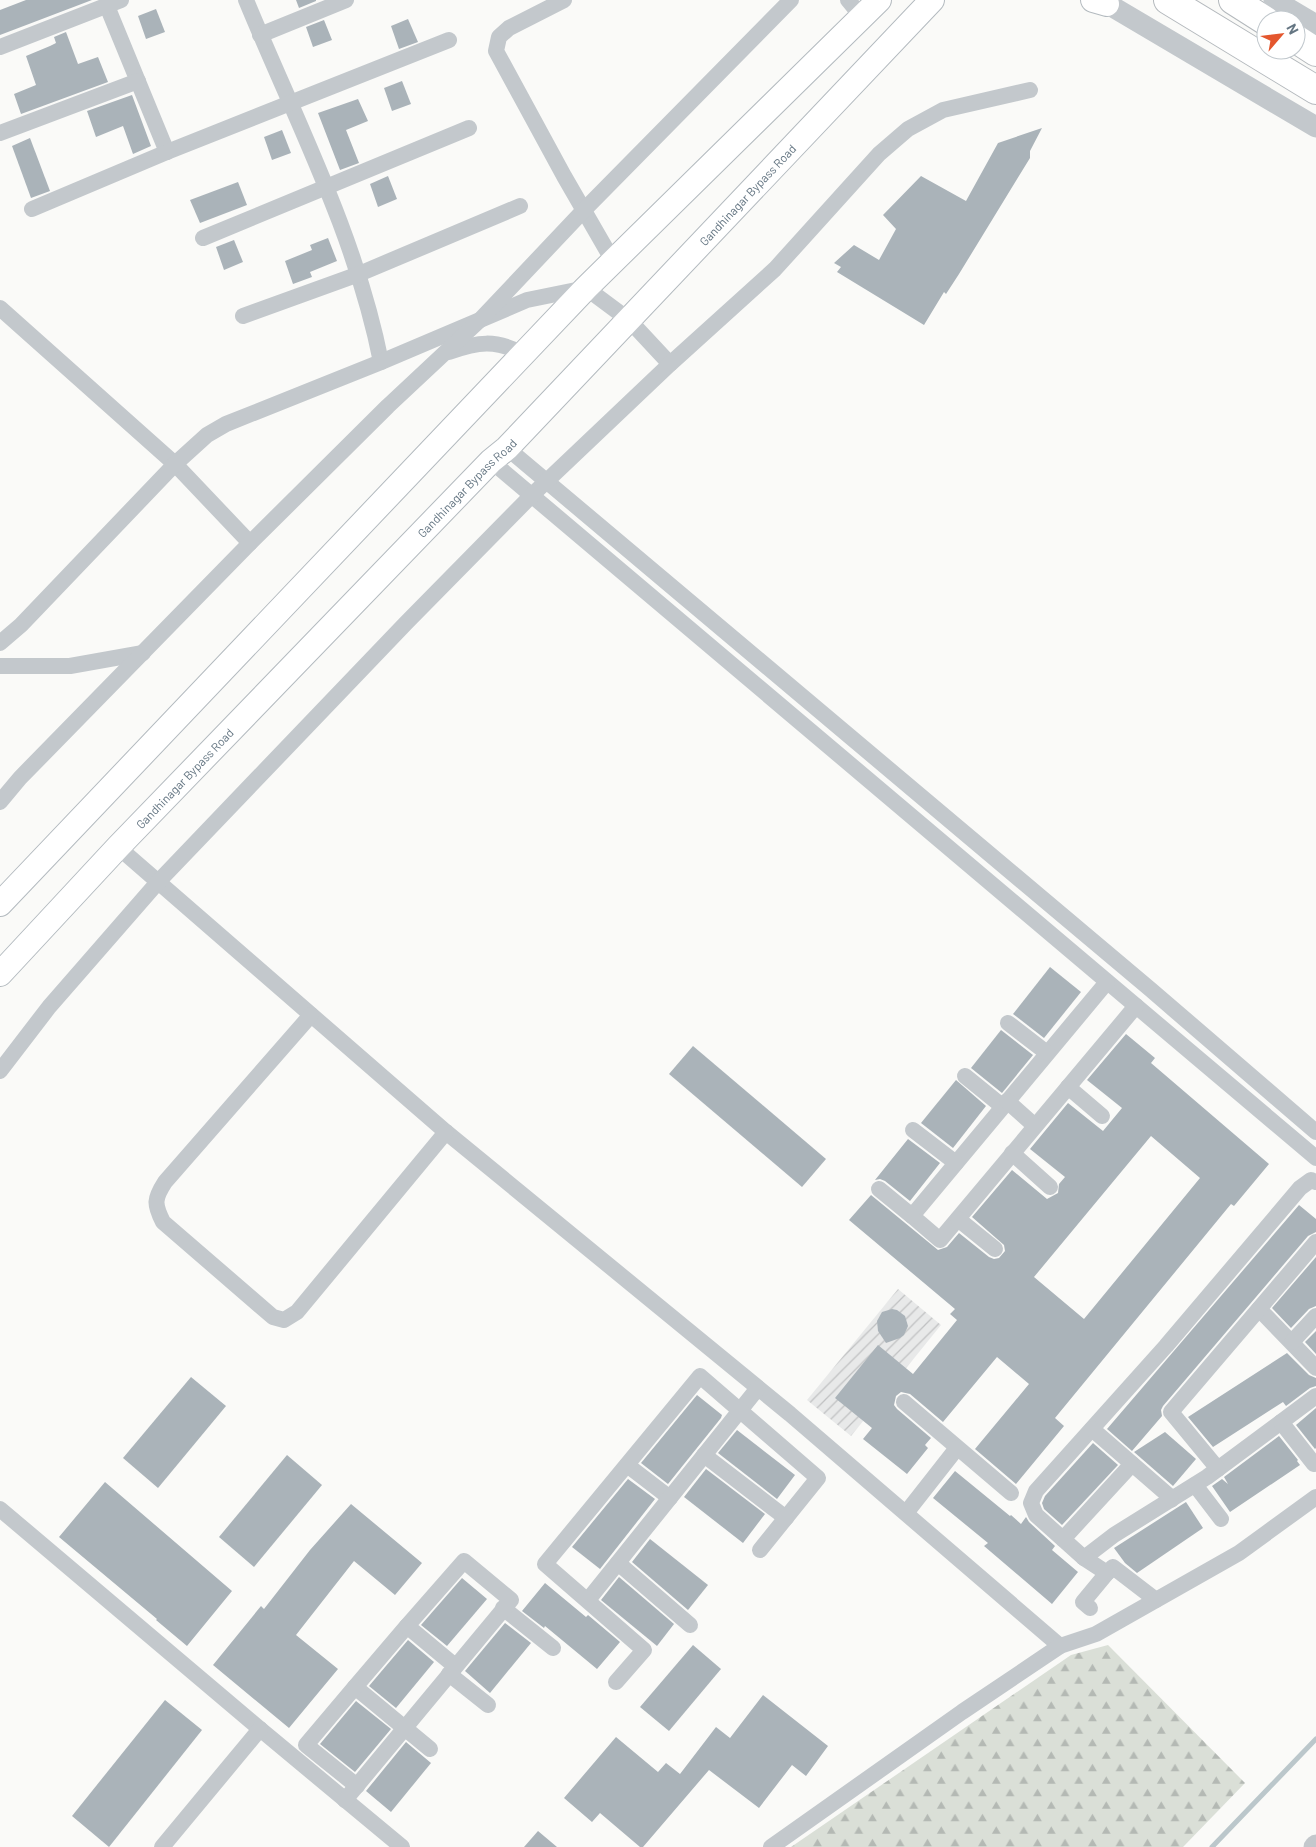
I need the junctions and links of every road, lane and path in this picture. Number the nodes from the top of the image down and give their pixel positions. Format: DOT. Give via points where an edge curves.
graph roads {
  1 [pos="246,0"];
  2 [pos="346,0"];
  3 [pos="564,0"];
  4 [pos="791,0"];
  5 [pos="879,0"];
  6 [pos="932,0"];
  7 [pos="1168,0"];
  8 [pos="1233,0"];
  9 [pos="1274,0"];
  10 [pos="1100,1"];
  11 [pos="114,3"];
  12 [pos="855,9"];
  13 [pos="1256,15"];
  14 [pos="1316,25"];
  15 [pos="260,35"];
  16 [pos="449,40"];
  17 [pos="0,47"];
  18 [pos="138,81"];
  19 [pos="1030,90"];
  20 [pos="1316,90"];
  21 [pos="290,104"];
  22 [pos="1316,127"];
  23 [pos="469,128"];
  24 [pos="0,133"];
  25 [pos="167,152"];
  26 [pos="326,188"];
  27 [pos="520,206"];
  28 [pos="32,208"];
  29 [pos="584,210"];
  30 [pos="204,238"];
  31 [pos="613,260"];
  32 [pos="359,274"];
  33 [pos="586,288"];
  34 [pos="0,308"];
  35 [pos="243,316"];
  36 [pos="481,319"];
  37 [pos="628,320"];
  38 [pos="523,354"];
  39 [pos="442,355"];
  40 [pos="381,362"];
  41 [pos="670,364"];
  42 [pos="499,454"];
  43 [pos="175,464"];
  44 [pos="547,482"];
  45 [pos="532,496"];
  46 [pos="250,543"];
  47 [pos="0,644"];
  48 [pos="143,653"];
  49 [pos="0,666"];
  50 [pos="0,802"];
  51 [pos="118,847"];
  52 [pos="158,882"];
  53 [pos="0,904"];
  54 [pos="0,974"];
  55 [pos="1107,982"];
  56 [pos="1136,1006"];
  57 [pos="311,1014"];
  58 [pos="1008,1023"];
  59 [pos="1047,1053"];
  60 [pos="0,1070"];
  61 [pos="965,1076"];
  62 [pos="1068,1087"];
  63 [pos="1005,1103"];
  64 [pos="1102,1116"];
  65 [pos="1035,1126"];
  66 [pos="914,1130"];
  67 [pos="446,1132"];
  68 [pos="1316,1132"];
  69 [pos="1012,1153"];
  70 [pos="1316,1158"];
  71 [pos="956,1163"];
  72 [pos="1316,1182"];
  73 [pos="1050,1187"];
  74 [pos="879,1188"];
  75 [pos="912,1216"];
  76 [pos="958,1219"];
  77 [pos="1316,1242"];
  78 [pos="995,1249"];
  79 [pos="1259,1309"];
  80 [pos="1316,1316"];
  81 [pos="1292,1342"];
  82 [pos="1316,1368"];
  83 [pos="758,1388"];
  84 [pos="1316,1396"];
  85 [pos="904,1402"];
  86 [pos="739,1411"];
  87 [pos="1281,1422"];
  88 [pos="1092,1429"];
  89 [pos="957,1448"];
  90 [pos="704,1456"];
  91 [pos="1132,1464"];
  92 [pos="1314,1464"];
  93 [pos="627,1465"];
  94 [pos="1218,1469"];
  95 [pos="1195,1485"];
  96 [pos="1011,1493"];
  97 [pos="1316,1497"];
  98 [pos="670,1498"];
  99 [pos="1171,1500"];
  100 [pos="0,1508"];
  101 [pos="906,1513"];
  102 [pos="786,1518"];
  103 [pos="1221,1519"];
  104 [pos="1063,1539"];
  105 [pos="760,1550"];
  106 [pos="1084,1558"];
  107 [pos="618,1563"];
  108 [pos="1107,1573"];
  109 [pos="588,1600"];
  110 [pos="1156,1600"];
  111 [pos="503,1608"];
  112 [pos="1090,1608"];
  113 [pos="690,1625"];
  114 [pos="407,1626"];
  115 [pos="1060,1646"];
  116 [pos="553,1648"];
  117 [pos="452,1670"];
  118 [pos="616,1682"];
  119 [pos="355,1687"];
  120 [pos="488,1705"];
  121 [pos="405,1728"];
  122 [pos="260,1729"];
  123 [pos="430,1750"];
  124 [pos="357,1786"];
  125 [pos="345,1800"];
  126 [pos="162,1847"];
  127 [pos="402,1847"];
  128 [pos="771,1847"];
  1 -- 15 [label="street"];
  2 -- 15 [label="street"];
  3 -- 29 [label="street" via="509,28 498,37 496,51"];
  4 -- 29 [label="street"];
  5 -- 12 [label="main road"];
  6 -- 37 [label="main road, Gandhinagar Bypass Road"];
  7 -- 20 [label="highway"];
  8 -- 13 [label="highway"];
  9 -- 14 [label="street"];
  10 -- 22 [label="street"];
  11 -- 17 [label="street"];
  11 -- 18 [label="street"];
  12 -- 31 [label="main road"];
  15 -- 21 [label="street"];
  16 -- 21 [label="street"];
  18 -- 24 [label="street"];
  18 -- 25 [label="street"];
  19 -- 41 [label="street" via="943,110 908,129 880,154 774,269"];
  21 -- 25 [label="street"];
  21 -- 26 [label="street"];
  23 -- 26 [label="street"];
  25 -- 28 [label="street"];
  26 -- 30 [label="street"];
  26 -- 32 [label="street"];
  27 -- 32 [label="street"];
  29 -- 31 [label="street"];
  29 -- 36 [label="street"];
  31 -- 33 [label="main road"];
  32 -- 35 [label="street"];
  32 -- 40 [label="street"];
  33 -- 36 [label="street" via="526,300"];
  33 -- 37 [label="street"];
  33 -- 38 [label="main road"];
  34 -- 43 [label="street"];
  36 -- 39 [label="street"];
  36 -- 40 [label="street"];
  37 -- 41 [label="street"];
  37 -- 42 [label="main road, Gandhinagar Bypass Road"];
  38 -- 39 [label="street" via="506,345 475,344"];
  38 -- 53 [label="main road"];
  39 -- 46 [label="street"];
  40 -- 43 [label="street" via="226,424 207,435"];
  41 -- 44 [label="street"];
  42 -- 44 [label="street"];
  42 -- 45 [label="street"];
  42 -- 51 [label="main road, Gandhinagar Bypass Road"];
  43 -- 46 [label="street"];
  43 -- 47 [label="street"];
  44 -- 45 [label="street"];
  44 -- 68 [label="street"];
  45 -- 52 [label="street"];
  45 -- 55 [label="street"];
  46 -- 48 [label="street"];
  48 -- 49 [label="street" via="70,666"];
  48 -- 50 [label="street"];
  51 -- 52 [label="street"];
  51 -- 54 [label="main road, Gandhinagar Bypass Road"];
  52 -- 57 [label="street"];
  52 -- 60 [label="street" via="49,1007"];
  55 -- 56 [label="street"];
  55 -- 59 [label="street"];
  56 -- 62 [label="street"];
  56 -- 70 [label="street"];
  57 -- 67 [label="street"];
  57 -- 67 [label="street" via="165,1182 158,1193 156,1207 163,1222 273,1317 284,1320 297,1312"];
  58 -- 59 [label="street"];
  59 -- 63 [label="street"];
  61 -- 63 [label="street"];
  62 -- 64 [label="street"];
  62 -- 65 [label="street"];
  63 -- 65 [label="street"];
  63 -- 71 [label="street"];
  65 -- 69 [label="street"];
  66 -- 71 [label="street"];
  67 -- 83 [label="street"];
  69 -- 73 [label="street"];
  69 -- 76 [label="street"];
  71 -- 75 [label="street"];
  72 -- 88 [label="street" via="1311,1180 1300,1188"];
  74 -- 75 [label="street"];
  75 -- 76 [label="street" via="940,1240"];
  76 -- 78 [label="street"];
  77 -- 79 [label="street"];
  79 -- 81 [label="street"];
  79 -- 94 [label="street" via="1171,1412"];
  80 -- 81 [label="street"];
  81 -- 82 [label="street"];
  83 -- 86 [label="street"];
  83 -- 101 [label="street"];
  84 -- 87 [label="street"];
  85 -- 89 [label="street"];
  86 -- 90 [label="street"];
  86 -- 93 [label="street" via="700,1376"];
  86 -- 102 [label="street" via="818,1478"];
  87 -- 92 [label="street"];
  87 -- 94 [label="street"];
  88 -- 91 [label="street"];
  88 -- 104 [label="street" via="1036,1491 1031,1503 1036,1514"];
  89 -- 96 [label="street"];
  89 -- 101 [label="street"];
  90 -- 98 [label="street"];
  90 -- 102 [label="street"];
  91 -- 99 [label="street"];
  91 -- 104 [label="street"];
  93 -- 98 [label="street"];
  93 -- 109 [label="street" via="546,1564"];
  94 -- 95 [label="street"];
  95 -- 99 [label="street"];
  95 -- 103 [label="street"];
  97 -- 110 [label="street" via="1240,1553"];
  98 -- 107 [label="street"];
  99 -- 106 [label="street"];
  100 -- 122 [label="street"];
  101 -- 115 [label="street"];
  102 -- 105 [label="street"];
  104 -- 106 [label="street"];
  106 -- 108 [label="street"];
  107 -- 109 [label="street"];
  107 -- 113 [label="street"];
  108 -- 110 [label="street" via="1113,1566"];
  108 -- 112 [label="street" via="1083,1602"];
  109 -- 118 [label="street" via="644,1650"];
  110 -- 115 [label="street" via="1096,1634"];
  111 -- 114 [label="street" via="511,1600 464,1561"];
  111 -- 116 [label="street"];
  111 -- 117 [label="street"];
  114 -- 117 [label="street"];
  114 -- 119 [label="street"];
  115 -- 128 [label="street"];
  117 -- 120 [label="street"];
  117 -- 121 [label="street"];
  119 -- 121 [label="street"];
  119 -- 124 [label="street" via="306,1745"];
  121 -- 123 [label="street"];
  121 -- 124 [label="street"];
  122 -- 125 [label="street"];
  122 -- 126 [label="street"];
  124 -- 125 [label="street"];
  125 -- 127 [label="street"];
}
